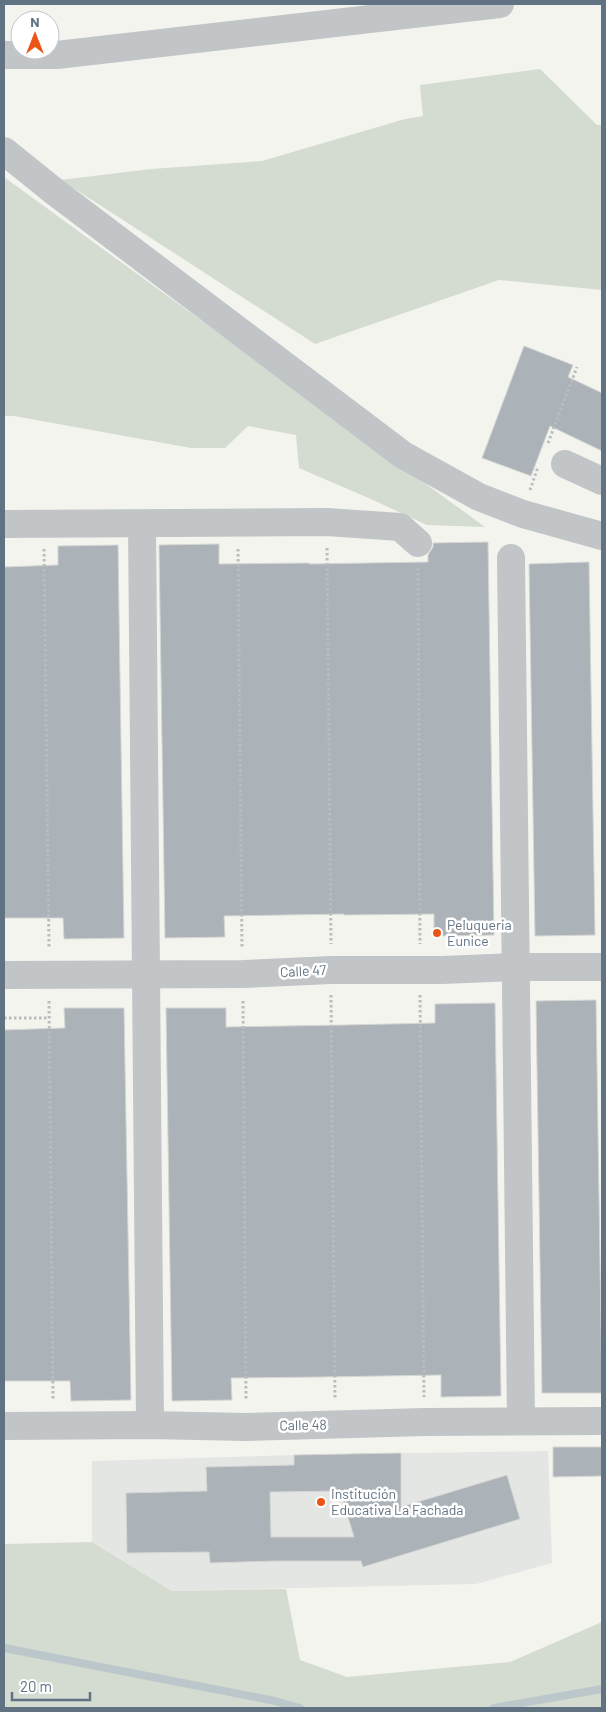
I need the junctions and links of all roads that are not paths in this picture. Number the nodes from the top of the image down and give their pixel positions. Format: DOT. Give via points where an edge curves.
graph roads {
  1 [pos="500,4"];
  2 [pos="4,55"];
  3 [pos="4,151"];
  4 [pos="565,464"];
  5 [pos="602,481"];
  6 [pos="4,524"];
  7 [pos="142,524"];
  8 [pos="602,536"];
  9 [pos="418,543"];
  10 [pos="511,558"];
  11 [pos="515,967"];
  12 [pos="602,967"];
  13 [pos="4,975"];
  14 [pos="146,976"];
  15 [pos="521,1421"];
  16 [pos="602,1421"];
  17 [pos="150,1425"];
  18 [pos="4,1426"];
  1 -- 2 [label="street" via="57,55"];
  3 -- 8 [label="street" via="403,455 479,497 523,514"];
  4 -- 5 [label="street"];
  6 -- 7 [label="street"];
  7 -- 9 [label="street" via="327,522 391,526 400,527"];
  7 -- 14 [label="street"];
  10 -- 11 [label="street"];
  11 -- 12 [label="street, Calle 47"];
  11 -- 14 [label="street, Calle 47"];
  11 -- 15 [label="street"];
  13 -- 14 [label="street, Calle 47"];
  14 -- 17 [label="street"];
  15 -- 16 [label="street, Calle 48"];
  15 -- 17 [label="street, Calle 48"];
  17 -- 18 [label="street, Calle 48"];
}
